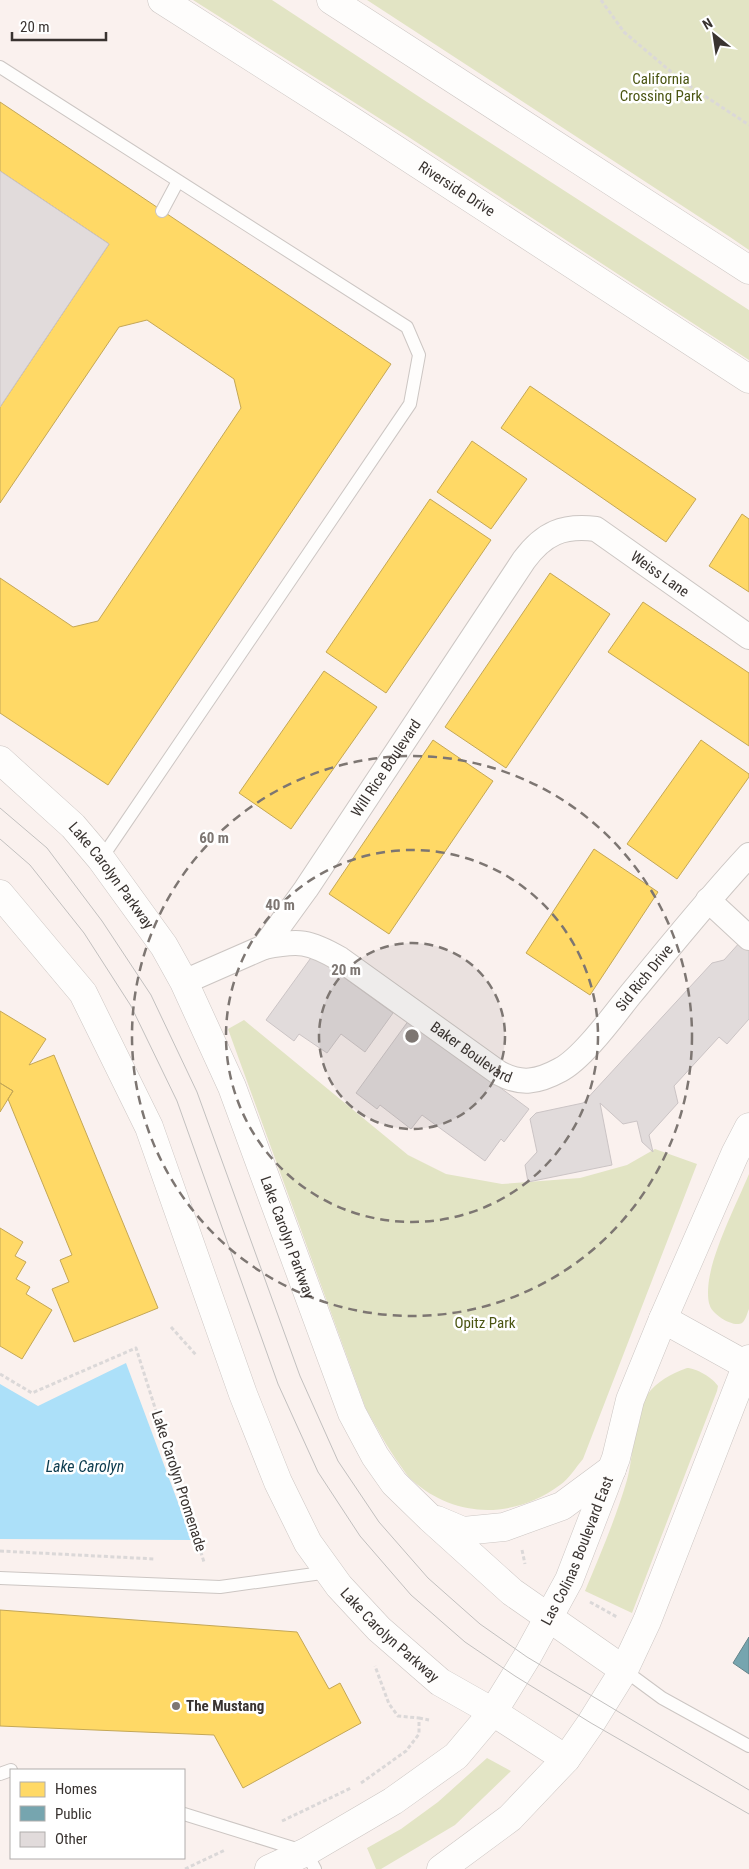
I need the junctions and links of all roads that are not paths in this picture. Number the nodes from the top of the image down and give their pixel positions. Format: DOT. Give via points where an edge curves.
graph roads {
  1 [pos="162,0"];
  2 [pos="331,0"];
  3 [pos="0,67"];
  4 [pos="178,181"];
  5 [pos="162,211"];
  6 [pos="749,270"];
  7 [pos="749,379"];
  8 [pos="566,529"];
  9 [pos="749,637"];
  10 [pos="0,760"];
  11 [pos="749,855"];
  12 [pos="101,859"];
  13 [pos="0,894"];
  14 [pos="708,900"];
  15 [pos="749,938"];
  16 [pos="264,947"];
  17 [pos="184,982"];
  18 [pos="525,1082"];
  19 [pos="749,1127"];
  20 [pos="662,1320"];
  21 [pos="748,1364"];
  22 [pos="612,1469"];
  23 [pos="430,1518"];
  24 [pos="329,1572"];
  25 [pos="0,1578"];
  26 [pos="549,1619"];
  27 [pos="624,1670"];
  28 [pos="493,1712"];
  29 [pos="749,1746"];
  30 [pos="566,1759"];
  31 [pos="185,1814"];
  32 [pos="310,1861"];
  33 [pos="270,1869"];
  34 [pos="441,1869"];
  1 -- 7 [label="main road, Riverside Drive"];
  2 -- 6 [label="main road"];
  3 -- 4 [label="lane"];
  4 -- 5 [label="lane"];
  4 -- 12 [label="lane" via="407,327 419,355 410,404"];
  8 -- 9 [label="street, Weiss Lane" via="596,529"];
  8 -- 16 [label="street, Will Rice Boulevard" via="539,542 524,560 306,889"];
  10 -- 12 [label="main road, Lake Carolyn Parkway" via="73,826"];
  11 -- 14 [label="street, Sid Rich Drive"];
  12 -- 17 [label="main road, Lake Carolyn Parkway" via="164,946"];
  13 -- 24 [label="main road, Lake Carolyn Parkway" via="83,993 149,1127 243,1394 278,1482 308,1543"];
  14 -- 15 [label="street"];
  14 -- 18 [label="street, Sid Rich Drive" via="578,1057 561,1070"];
  16 -- 17 [label="street"];
  16 -- 18 [label="street, Baker Boulevard" via="289,942 320,947 499,1073"];
  17 -- 23 [label="main road, Lake Carolyn Parkway" via="232,1087 352,1413 374,1456 394,1483"];
  19 -- 20 [label="main road, Las Colinas Boulevard East"];
  20 -- 21 [label="main road"];
  20 -- 22 [label="main road, Las Colinas Boulevard East" via="630,1400"];
  21 -- 27 [label="main road" via="647,1621"];
  22 -- 23 [label="main road" via="562,1506 504,1527 464,1531"];
  22 -- 26 [label="main road, Las Colinas Boulevard East" via="570,1580"];
  23 -- 26 [label="main road, Lake Carolyn Parkway" via="498,1582"];
  24 -- 25 [label="lane" via="220,1588"];
  24 -- 28 [label="main road, Lake Carolyn Parkway" via="380,1629 440,1682"];
  26 -- 27 [label="main road, Lake Carolyn Parkway"];
  26 -- 28 [label="main road, Las Colinas Boulevard East"];
  27 -- 29 [label="lane" via="662,1698"];
  27 -- 30 [label="main road"];
  28 -- 30 [label="main road, Lake Carolyn Parkway"];
  28 -- 32 [label="main road, Las Colinas Boulevard East" via="456,1756"];
  30 -- 34 [label="main road" via="510,1818"];
  31 -- 32 [label="lane" via="253,1836"];
  32 -- 33 [label="main road, Las Colinas Boulevard East"];
}
